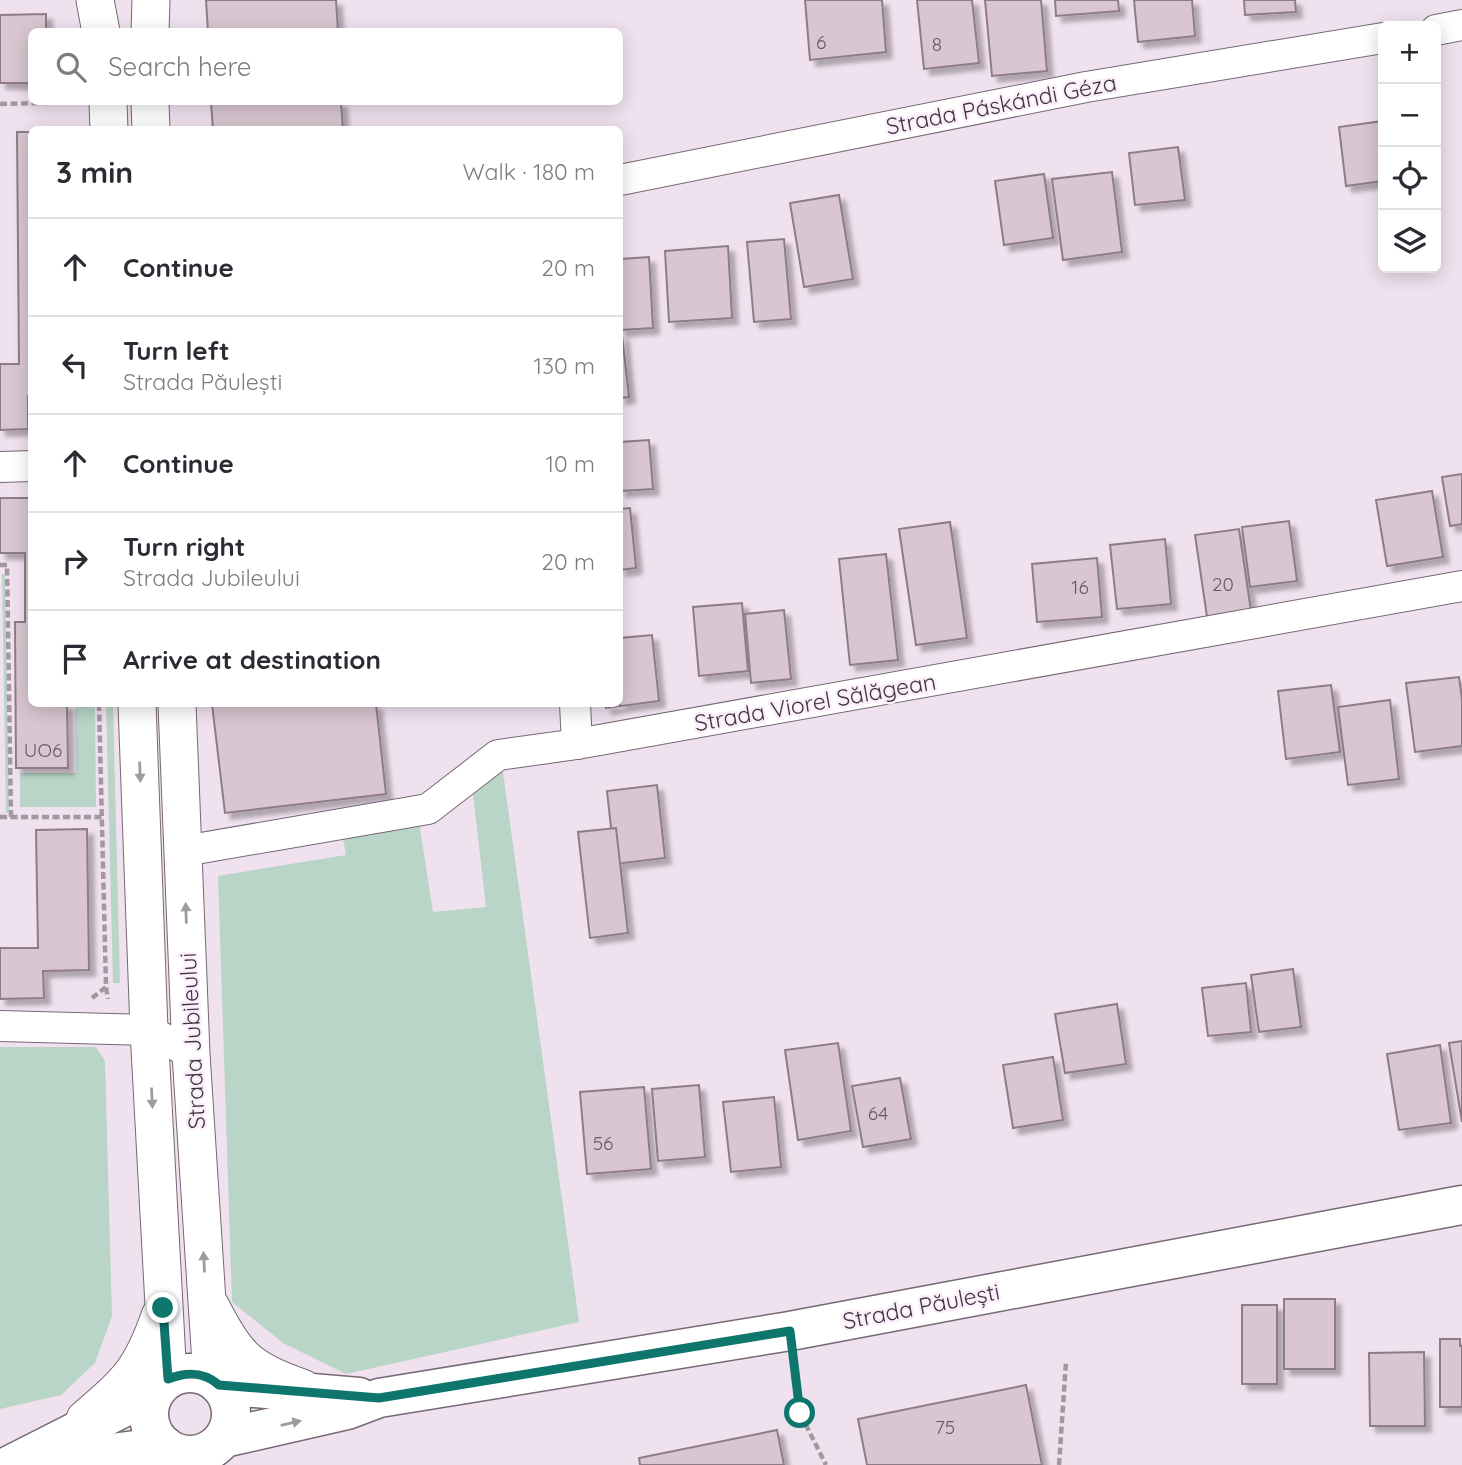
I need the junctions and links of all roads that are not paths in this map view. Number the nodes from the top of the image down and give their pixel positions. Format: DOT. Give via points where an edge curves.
graph roads {
  1 [pos="95,0"];
  2 [pos="151,0"];
  3 [pos="1462,25"];
  4 [pos="100,28"];
  5 [pos="150,28"];
  6 [pos="1441,29"];
  7 [pos="1378,39"];
  8 [pos="108,105"];
  9 [pos="150,105"];
  10 [pos="109,126"];
  11 [pos="151,126"];
  12 [pos="623,179"];
  13 [pos="28,466"];
  14 [pos="0,467"];
  15 [pos="1462,586"];
  16 [pos="137,707"];
  17 [pos="177,707"];
  18 [pos="575,707"];
  19 [pos="577,744"];
  20 [pos="184,851"];
  21 [pos="0,1026"];
  22 [pos="131,1029"];
  23 [pos="191,1054"];
  24 [pos="1462,1205"];
  25 [pos="206,1298"];
  26 [pos="163,1308"];
  27 [pos="216,1382"];
  28 [pos="162,1385"];
  29 [pos="316,1393"];
  30 [pos="379,1398"];
  31 [pos="224,1438"];
  32 [pos="61,1439"];
  33 [pos="165,1446"];
  34 [pos="10,1465"];
  35 [pos="23,1465"];
  1 -- 4 [label="street"];
  2 -- 5 [label="street"];
  3 -- 6 [label="street"];
  7 -- 12 [label="street, Strada Páskándi Géza" via="1086,86"];
  8 -- 10 [label="street"];
  9 -- 11 [label="street"];
  13 -- 14 [label="street"];
  15 -- 19 [label="street, Strada Viorel Sălăgean"];
  16 -- 22 [label="street, Strada Jubileului, one-way"];
  17 -- 20 [label="street, Strada Jubileului"];
  18 -- 19 [label="street"];
  19 -- 20 [label="street, Strada Viorel Sălăgean" via="498,755 428,810"];
  23 -- 20 [label="street, Strada Jubileului, one-way"];
  21 -- 22 [label="street"];
  22 -- 23 [label="street"];
  22 -- 26 [label="street, Strada Jubileului, one-way"];
  25 -- 23 [label="street, Strada Jubileului, one-way"];
  24 -- 30 [label="main road, Strada Păulești" via="790,1331"];
  25 -- 27 [label="street, Strada Jubileului"];
  25 -- 29 [label="street" via="249,1364 270,1377"];
  26 -- 28 [label="street, Strada Jubileului"];
  26 -- 32 [label="street" via="137,1369"];
  27 -- 28 [label="main road" via="182,1373"];
  27 -- 29 [label="main road, Strada Păulești"];
  27 -- 31 [label="main road" via="228,1399 231,1414"];
  28 -- 32 [label="main road"];
  28 -- 33 [label="main road" via="149,1417"];
  29 -- 30 [label="main road, Strada Păulești"];
  31 -- 30 [label="main road, Strada Păulești, one-way"];
  31 -- 33 [label="main road" via="200,1454 178,1453"];
  32 -- 34 [label="main road"];
  33 -- 35 [label="main road"];
}
